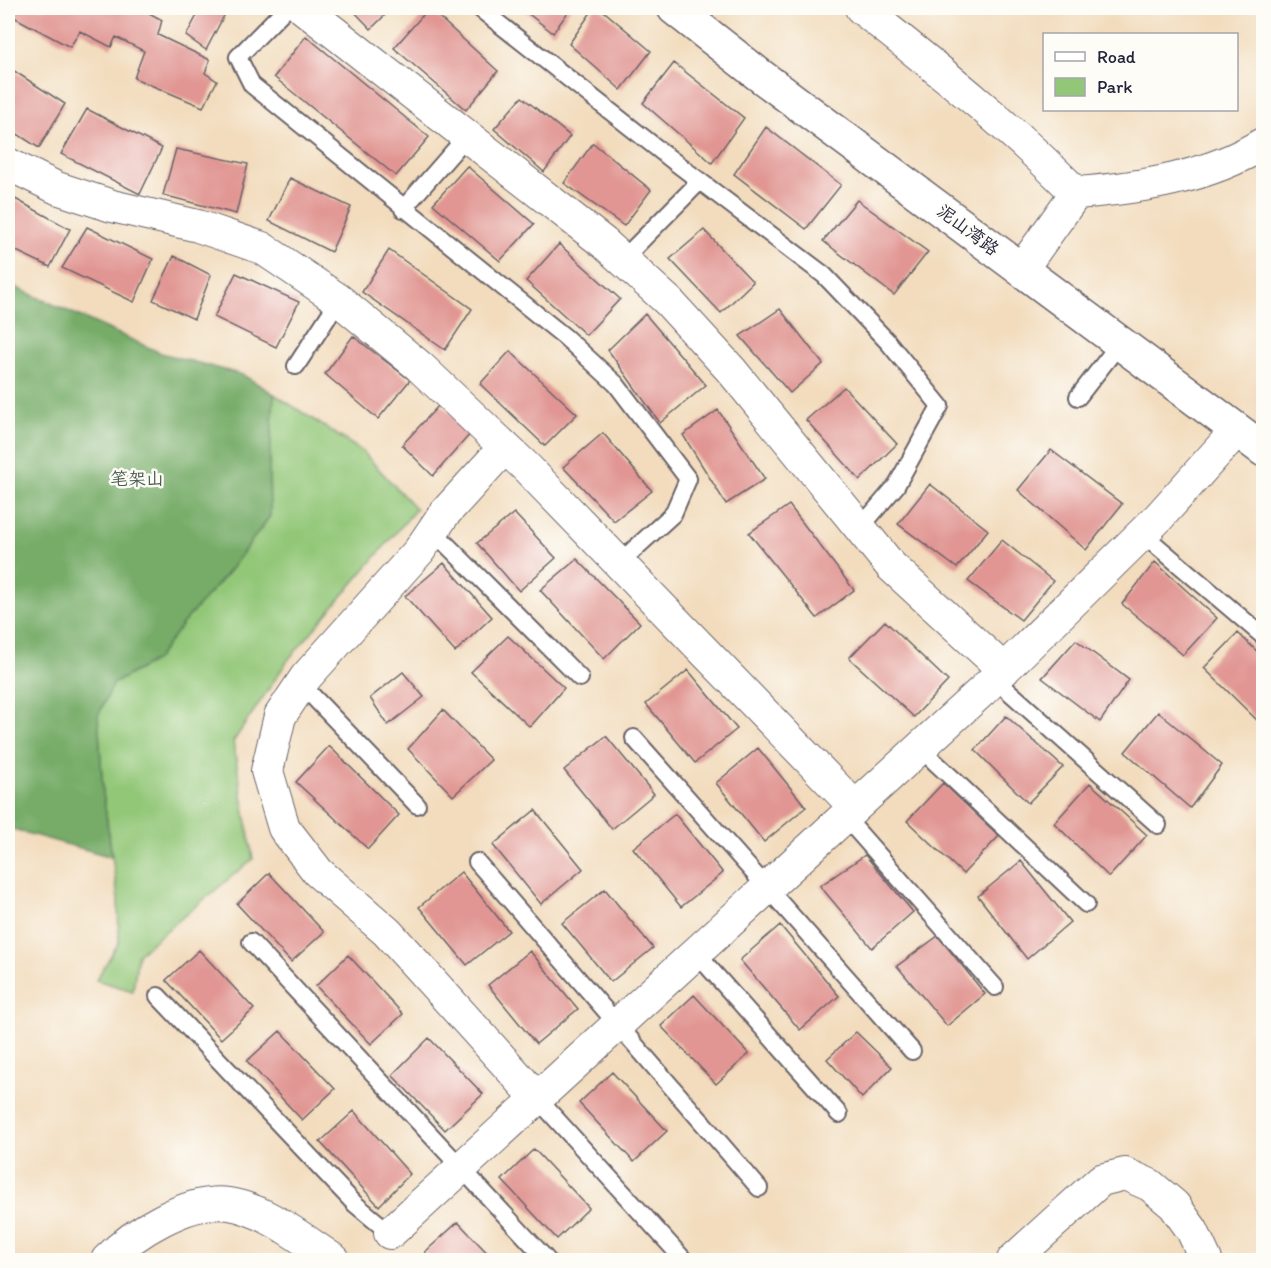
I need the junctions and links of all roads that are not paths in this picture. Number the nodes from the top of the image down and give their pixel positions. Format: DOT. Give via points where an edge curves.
graph roads {
  1 [pos="286,8"];
  2 [pos="303,8"];
  3 [pos="479,8"];
  4 [pos="674,8"];
  5 [pos="861,8"];
  6 [pos="466,137"];
  7 [pos="1263,143"];
  8 [pos="8,164"];
  9 [pos="700,181"];
  10 [pos="1076,193"];
  11 [pos="403,209"];
  12 [pos="622,260"];
  13 [pos="1022,270"];
  14 [pos="339,300"];
  15 [pos="1120,343"];
  16 [pos="296,366"];
  17 [pos="1078,397"];
  18 [pos="1237,430"];
  19 [pos="505,447"];
  20 [pos="1263,450"];
  21 [pos="860,528"];
  22 [pos="433,531"];
  23 [pos="1143,534"];
  24 [pos="619,563"];
  25 [pos="1263,638"];
  26 [pos="999,674"];
  27 [pos="580,678"];
  28 [pos="301,684"];
  29 [pos="634,738"];
  30 [pos="920,748"];
  31 [pos="417,805"];
  32 [pos="850,812"];
  33 [pos="1158,825"];
  34 [pos="477,862"];
  35 [pos="768,887"];
  36 [pos="1086,904"];
  37 [pos="251,942"];
  38 [pos="696,953"];
  39 [pos="995,987"];
  40 [pos="158,996"];
  41 [pos="617,1025"];
  42 [pos="912,1051"];
  43 [pos="537,1098"];
  44 [pos="839,1114"];
  45 [pos="460,1169"];
  46 [pos="759,1188"];
  47 [pos="390,1233"];
  48 [pos="107,1260"];
  49 [pos="334,1260"];
  50 [pos="547,1260"];
  51 [pos="684,1260"];
  52 [pos="1013,1260"];
  53 [pos="1206,1260"];
  1 -- 11 [label="lane" via="238,57 252,85"];
  2 -- 6 [label="street"];
  3 -- 9 [label="lane"];
  4 -- 13 [label="street, 泥山湾路"];
  5 -- 10 [label="street" via="985,108"];
  6 -- 11 [label="lane"];
  6 -- 12 [label="street"];
  7 -- 10 [label="street" via="1191,175 1126,189"];
  8 -- 14 [label="street" via="79,196 198,226 262,248"];
  9 -- 12 [label="lane"];
  9 -- 21 [label="lane" via="824,275 888,342 940,406 896,486"];
  10 -- 13 [label="street"];
  11 -- 24 [label="lane" via="565,337 616,384 688,478 673,514"];
  12 -- 21 [label="street" via="669,302 732,371"];
  13 -- 15 [label="street, 泥山湾路"];
  14 -- 16 [label="lane"];
  14 -- 19 [label="street" via="419,366"];
  15 -- 17 [label="lane"];
  15 -- 18 [label="street, 泥山湾路"];
  18 -- 20 [label="street, 泥山湾路"];
  18 -- 23 [label="street"];
  19 -- 22 [label="street"];
  19 -- 24 [label="street"];
  21 -- 26 [label="street" via="891,566"];
  22 -- 27 [label="lane"];
  22 -- 28 [label="street"];
  23 -- 25 [label="lane"];
  23 -- 26 [label="street"];
  24 -- 32 [label="street"];
  26 -- 30 [label="street"];
  26 -- 33 [label="lane"];
  28 -- 31 [label="lane"];
  28 -- 43 [label="street" via="280,716 267,771 284,828 318,872 387,932"];
  29 -- 35 [label="lane"];
  30 -- 32 [label="street"];
  30 -- 36 [label="lane"];
  32 -- 35 [label="street"];
  32 -- 39 [label="lane"];
  34 -- 41 [label="lane"];
  35 -- 38 [label="street"];
  35 -- 42 [label="lane"];
  37 -- 45 [label="lane"];
  38 -- 41 [label="street"];
  38 -- 44 [label="lane"];
  40 -- 47 [label="lane" via="355,1204"];
  41 -- 43 [label="street"];
  41 -- 46 [label="lane"];
  43 -- 45 [label="street"];
  43 -- 51 [label="lane"];
  45 -- 47 [label="street"];
  45 -- 50 [label="lane"];
  48 -- 49 [label="street" via="121,1245 164,1219 196,1207 228,1204 267,1218"];
  52 -- 53 [label="street" via="1101,1180 1125,1174 1150,1185 1174,1204"];
}
